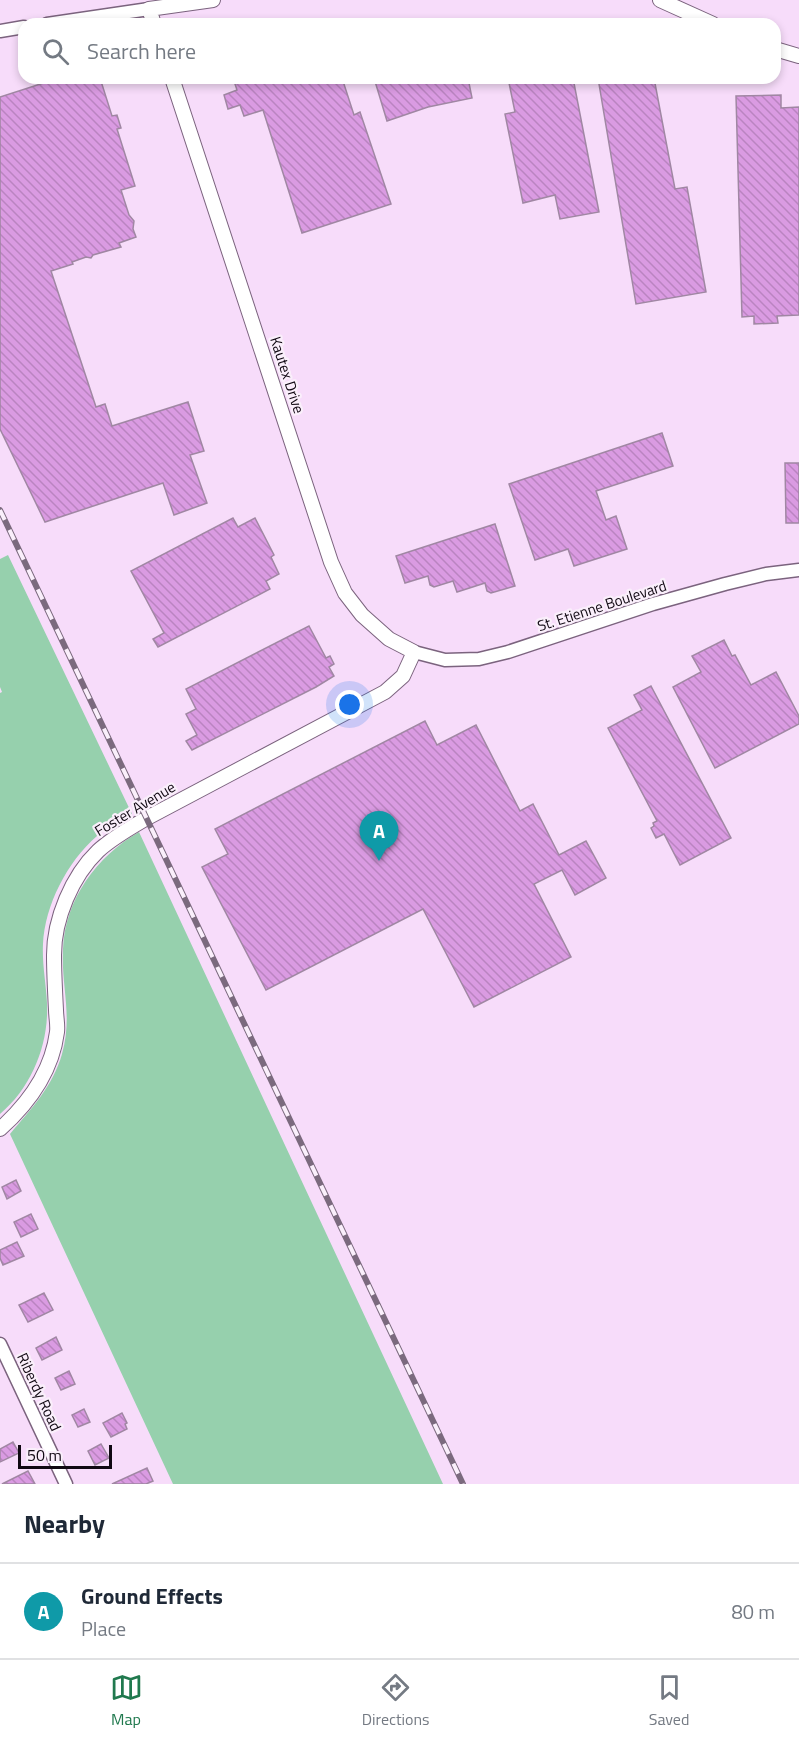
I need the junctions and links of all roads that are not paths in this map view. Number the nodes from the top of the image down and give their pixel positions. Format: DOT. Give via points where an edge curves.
graph roads {
  1 [pos="213,0"];
  2 [pos="660,0"];
  3 [pos="149,9"];
  4 [pos="88,18"];
  5 [pos="152,18"];
  6 [pos="700,18"];
  7 [pos="18,28"];
  8 [pos="0,31"];
  9 [pos="781,51"];
  10 [pos="799,56"];
  11 [pos="174,84"];
  12 [pos="799,570"];
  13 [pos="414,652"];
  14 [pos="0,1129"];
  15 [pos="0,1344"];
  16 [pos="66,1484"];
  1 -- 3 [label="street"];
  2 -- 6 [label="street"];
  3 -- 4 [label="street"];
  3 -- 5 [label="street"];
  7 -- 8 [label="street"];
  9 -- 10 [label="street"];
  11 -- 13 [label="street, Kautex Drive" via="331,562 345,593 362,615 389,639"];
  12 -- 13 [label="street, St. Etienne Boulevard" via="766,574 653,604 479,659 445,660"];
  13 -- 14 [label="street, Foster Avenue" via="404,676 385,692 147,818 98,851 77,877 61,910 54,951 57,1032 48,1065 32,1095"];
  15 -- 16 [label="street, Riberdy Road"];
}
